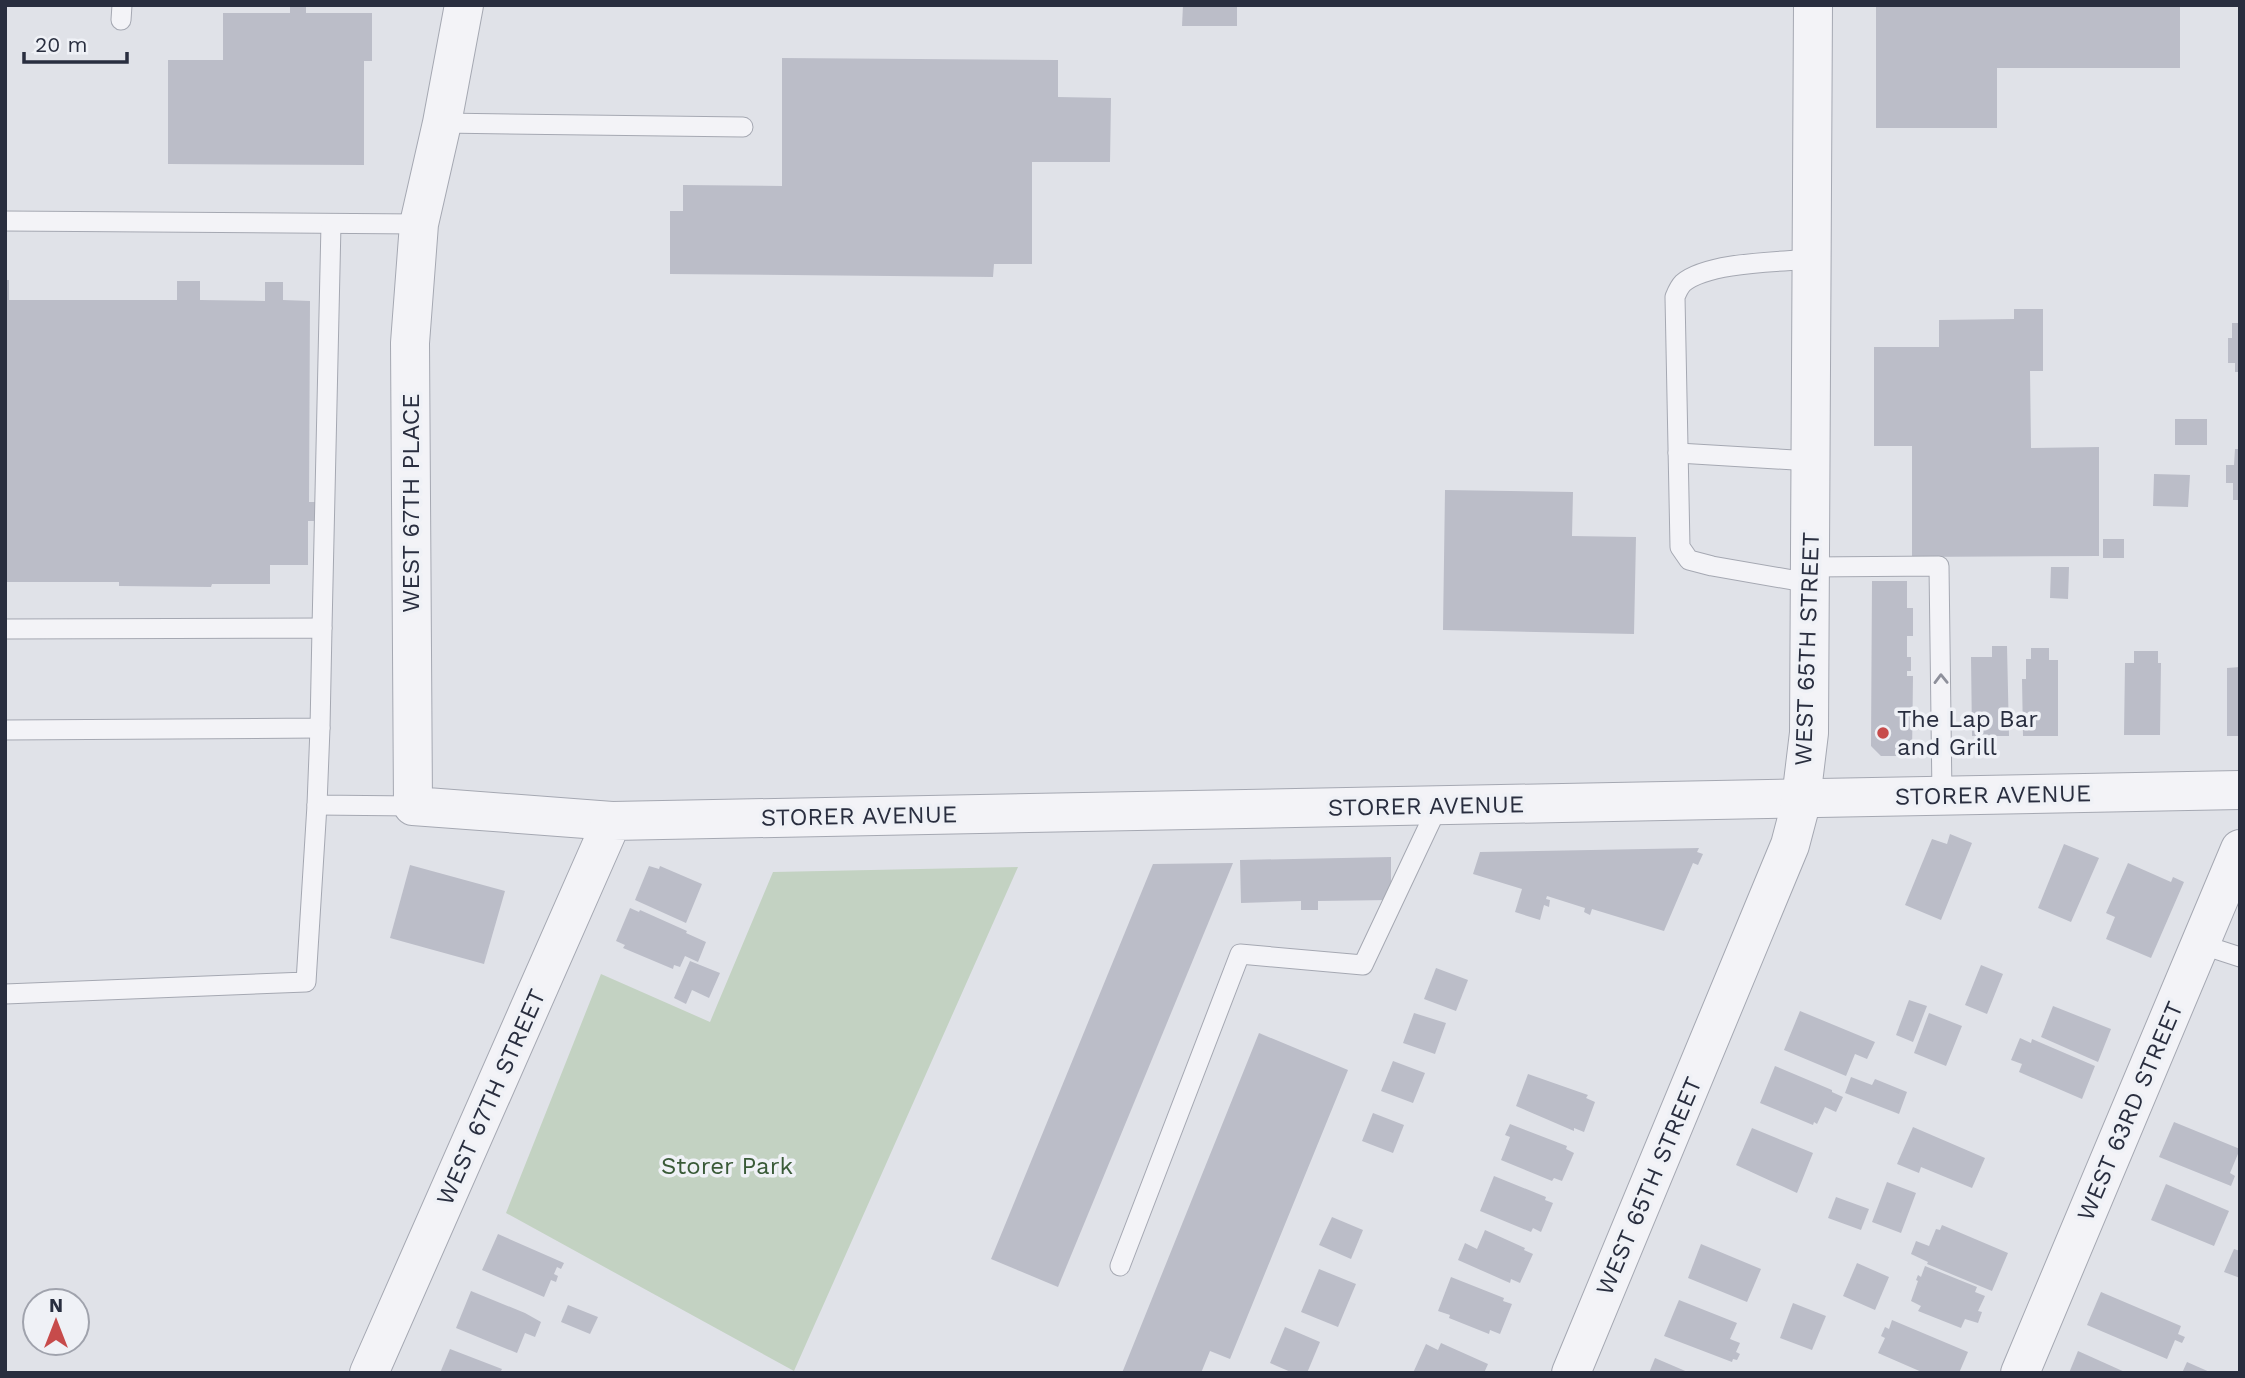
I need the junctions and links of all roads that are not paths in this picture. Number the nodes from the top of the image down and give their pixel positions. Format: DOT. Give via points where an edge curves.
graph roads {
  1 [pos="464,5"];
  2 [pos="1813,5"];
  3 [pos="442,123"];
  4 [pos="743,127"];
  5 [pos="5,221"];
  6 [pos="331,224"];
  7 [pos="419,224"];
  8 [pos="1812,259"];
  9 [pos="1678,453"];
  10 [pos="1811,461"];
  11 [pos="1810,575"];
  12 [pos="322,628"];
  13 [pos="5,629"];
  14 [pos="320,728"];
  15 [pos="5,730"];
  16 [pos="2240,790"];
  17 [pos="1942,796"];
  18 [pos="1801,799"];
  19 [pos="317,805"];
  20 [pos="413,806"];
  21 [pos="1438,806"];
  22 [pos="612,821"];
  23 [pos="2236,867"];
  24 [pos="2200,944"];
  25 [pos="2240,957"];
  26 [pos="5,994"];
  27 [pos="1120,1266"];
  28 [pos="369,1373"];
  29 [pos="1571,1373"];
  30 [pos="2020,1373"];
  1 -- 3 [label="street, WEST 67TH PLACE"];
  2 -- 8 [label="street, WEST 65TH STREET"];
  3 -- 4 [label="lane"];
  3 -- 7 [label="street, WEST 67TH PLACE"];
  5 -- 6 [label="lane"];
  6 -- 7 [label="lane"];
  6 -- 12 [label="lane"];
  7 -- 20 [label="street, WEST 67TH PLACE" via="410,343"];
  8 -- 9 [label="lane" via="1713,269 1680,285 1675,297"];
  8 -- 10 [label="street, WEST 65TH STREET"];
  9 -- 10 [label="lane"];
  9 -- 11 [label="lane" via="1680,547 1689,560"];
  10 -- 11 [label="street, WEST 65TH STREET"];
  17 -- 11 [label="lane, one-way" via="1939,566"];
  11 -- 18 [label="street, WEST 65TH STREET" via="1809,733"];
  12 -- 13 [label="lane"];
  12 -- 14 [label="lane"];
  14 -- 15 [label="lane"];
  14 -- 19 [label="lane"];
  16 -- 17 [label="street, STORER AVENUE"];
  17 -- 18 [label="street, STORER AVENUE"];
  18 -- 21 [label="street, STORER AVENUE"];
  18 -- 29 [label="street, WEST 65TH STREET" via="1790,845"];
  19 -- 20 [label="lane"];
  19 -- 26 [label="lane" via="306,982"];
  20 -- 22 [label="street"];
  21 -- 22 [label="street, STORER AVENUE"];
  21 -- 27 [label="lane" via="1363,965 1240,954"];
  22 -- 28 [label="street, WEST 67TH STREET"];
  23 -- 24 [label="street, WEST 63RD STREET"];
  24 -- 25 [label="lane"];
  24 -- 30 [label="street, WEST 63RD STREET"];
}
